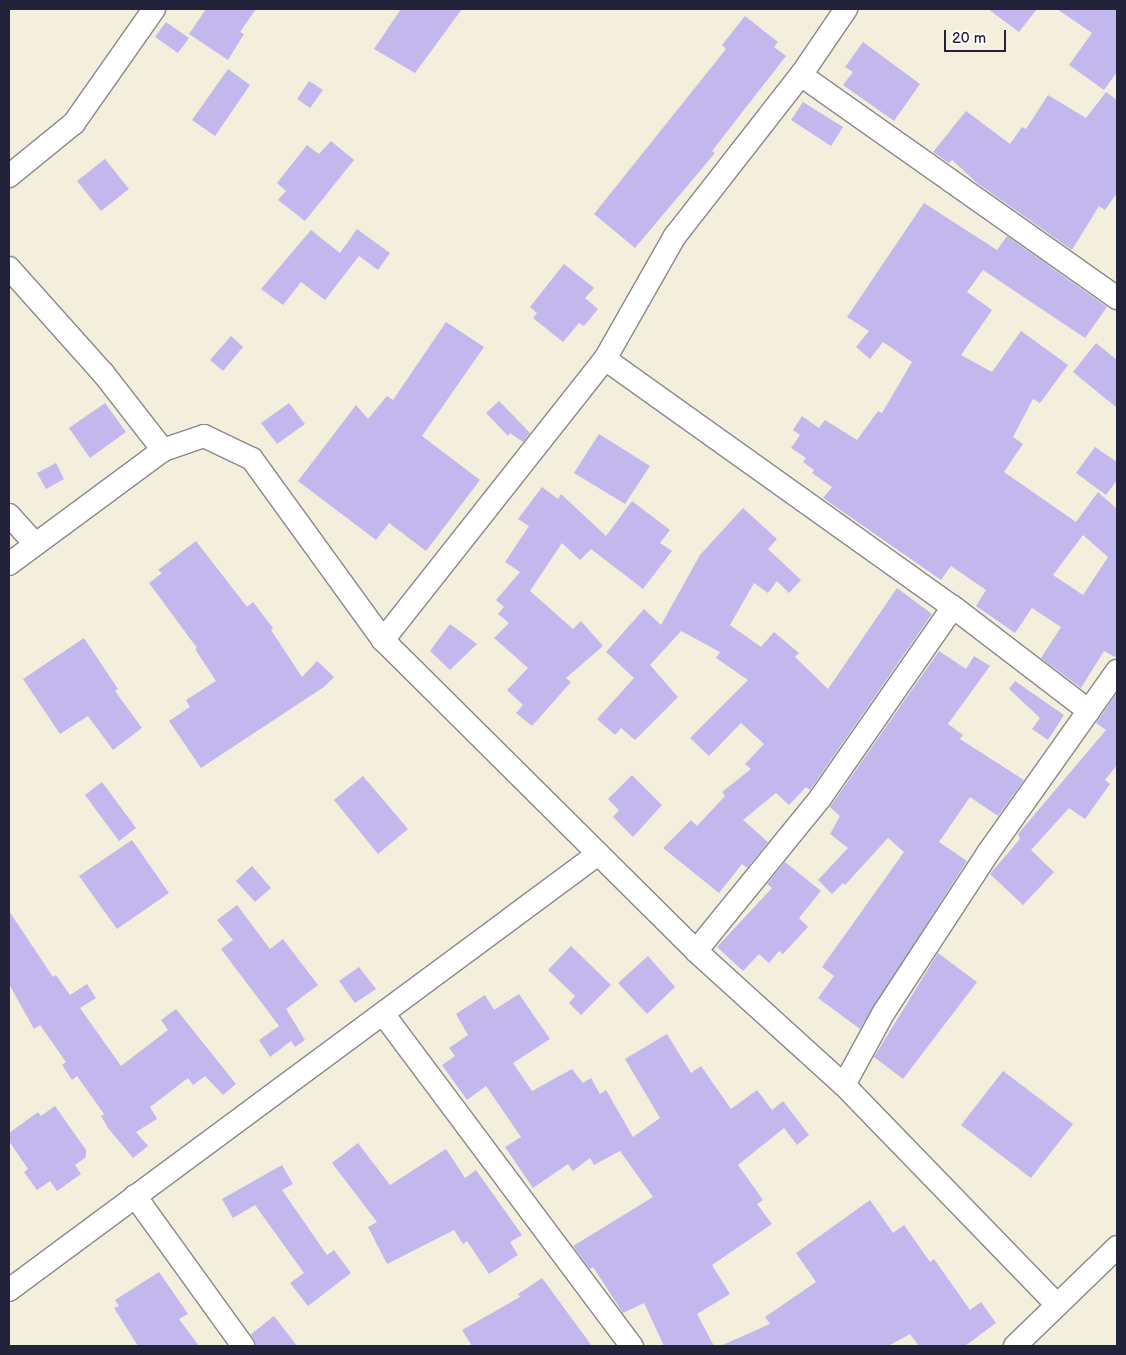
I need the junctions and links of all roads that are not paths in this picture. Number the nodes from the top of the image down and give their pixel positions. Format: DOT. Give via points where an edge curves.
graph roads {
  1 [pos="154,9"];
  2 [pos="846,9"];
  3 [pos="801,75"];
  4 [pos="9,176"];
  5 [pos="9,268"];
  6 [pos="1117,298"];
  7 [pos="605,359"];
  8 [pos="163,450"];
  9 [pos="9,515"];
  10 [pos="35,544"];
  11 [pos="9,564"];
  12 [pos="953,607"];
  13 [pos="383,640"];
  14 [pos="1117,670"];
  15 [pos="1089,711"];
  16 [pos="598,854"];
  17 [pos="696,951"];
  18 [pos="384,1015"];
  19 [pos="844,1085"];
  20 [pos="135,1196"];
  21 [pos="1117,1247"];
  22 [pos="9,1290"];
  23 [pos="1057,1305"];
  24 [pos="243,1346"];
  25 [pos="632,1346"];
  26 [pos="1015,1346"];
  1 -- 4 [label="street" via="74,123"];
  2 -- 3 [label="street"];
  3 -- 6 [label="street"];
  3 -- 7 [label="street" via="675,236"];
  5 -- 8 [label="street" via="103,373"];
  7 -- 12 [label="street"];
  7 -- 13 [label="street"];
  8 -- 10 [label="street"];
  8 -- 13 [label="street" via="204,436 252,459"];
  9 -- 10 [label="street"];
  10 -- 11 [label="street"];
  12 -- 15 [label="street"];
  12 -- 17 [label="street" via="821,797"];
  13 -- 16 [label="street"];
  14 -- 15 [label="street"];
  15 -- 19 [label="street" via="988,853 906,978"];
  16 -- 17 [label="street"];
  16 -- 18 [label="street"];
  17 -- 19 [label="street"];
  18 -- 20 [label="street"];
  18 -- 25 [label="street"];
  19 -- 23 [label="street"];
  20 -- 22 [label="street"];
  20 -- 24 [label="street"];
  21 -- 23 [label="street"];
  23 -- 26 [label="street"];
}
